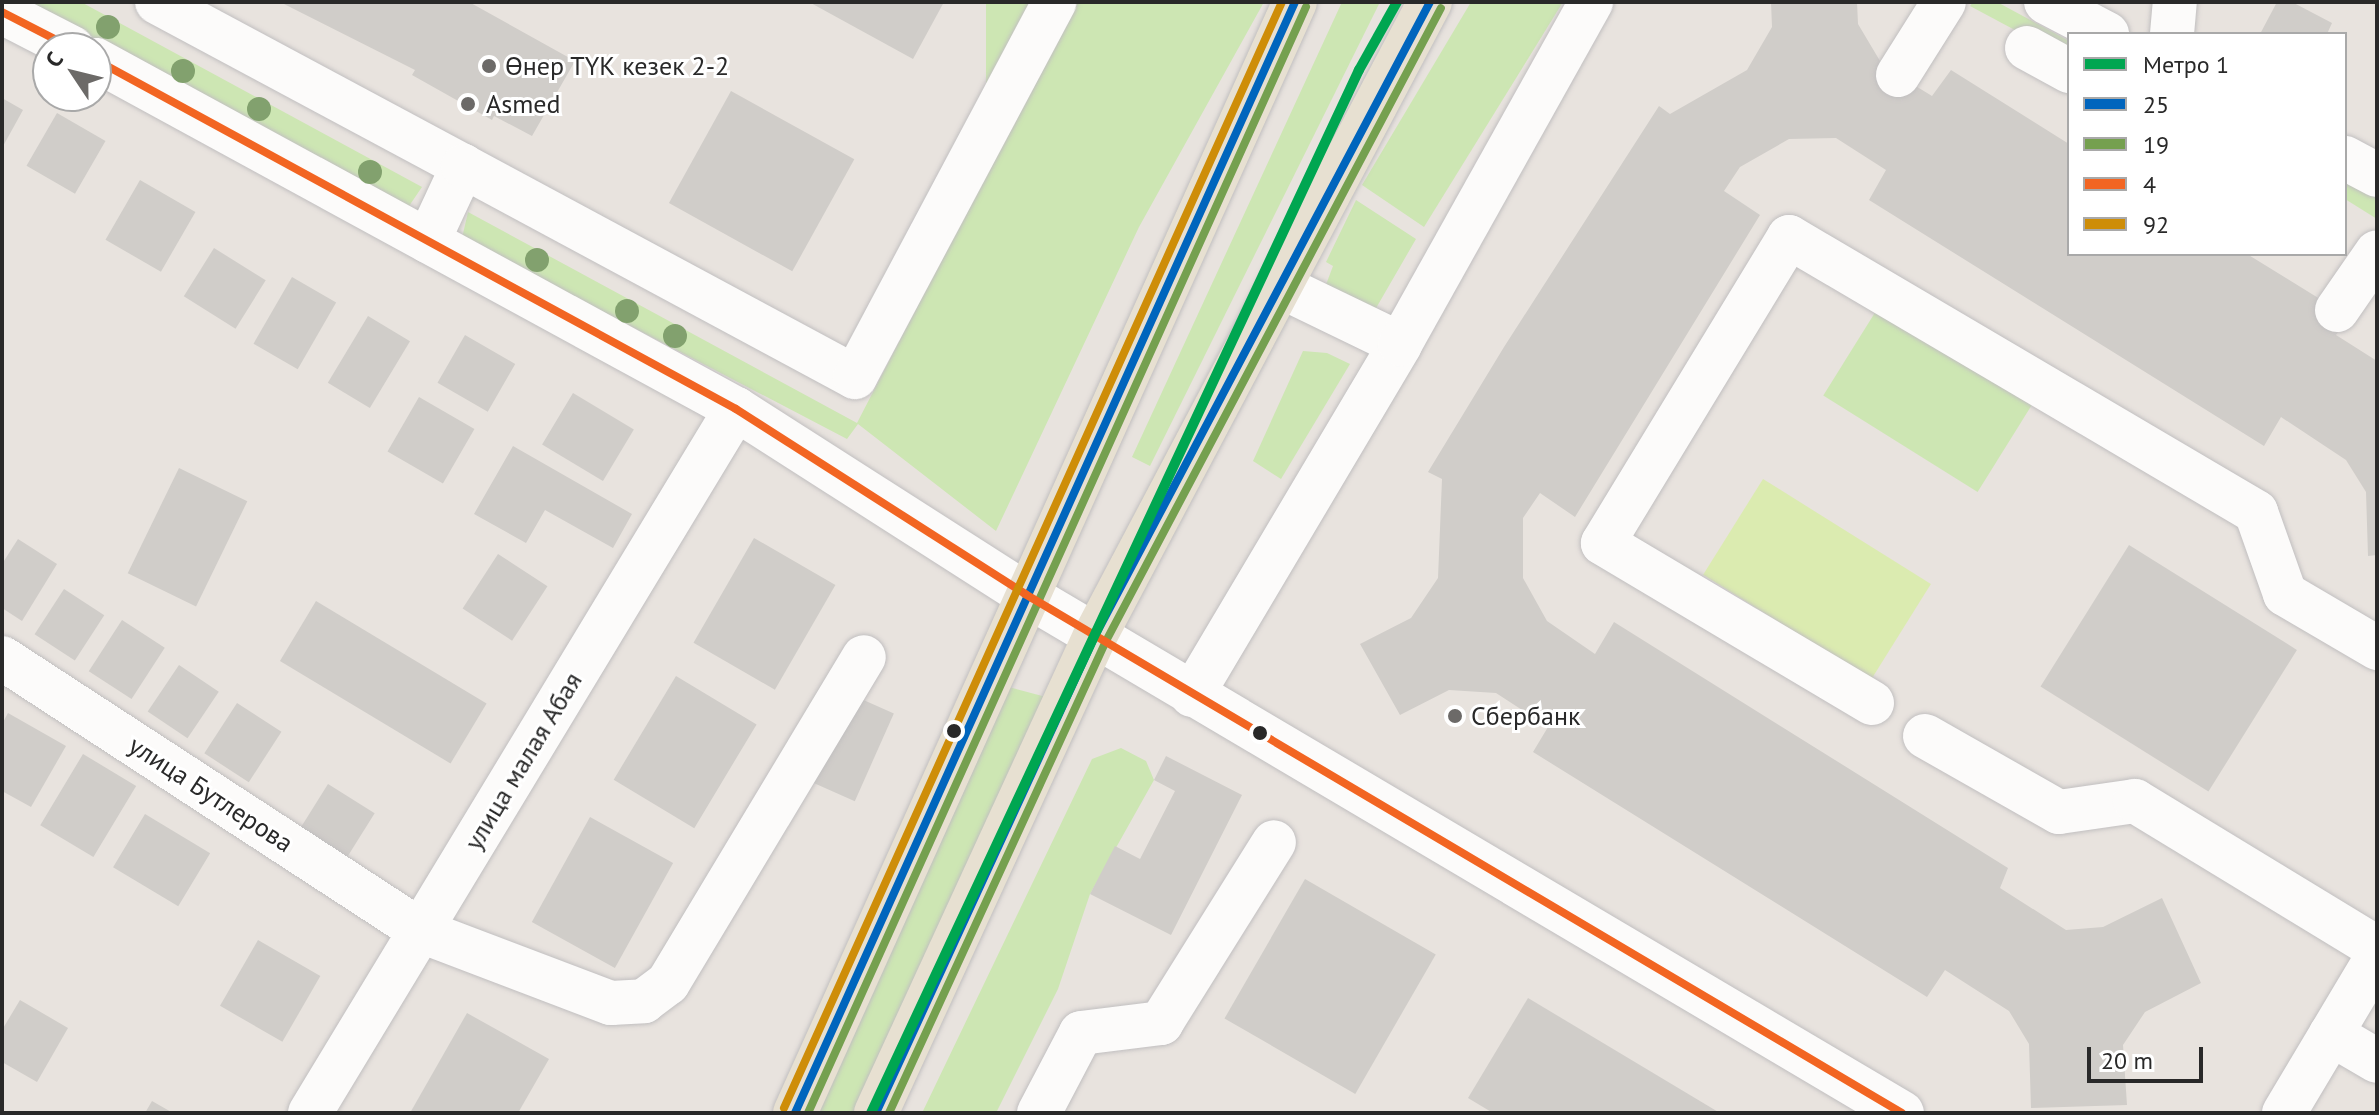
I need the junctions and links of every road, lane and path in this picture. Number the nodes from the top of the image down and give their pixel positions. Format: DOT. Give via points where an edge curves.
graph roads {
  1 [pos="157,2"];
  2 [pos="1054,2"];
  3 [pos="1295,2"];
  4 [pos="1430,2"];
  5 [pos="1591,2"];
  6 [pos="1923,2"];
  7 [pos="1944,2"];
  8 [pos="2046,2"];
  9 [pos="2175,2"];
  10 [pos="2,12"];
  11 [pos="41,32"];
  12 [pos="2103,32"];
  13 [pos="2172,32"];
  14 [pos="2027,48"];
  15 [pos="112,69"];
  16 [pos="2067,70"];
  17 [pos="2347,159"];
  18 [pos="463,166"];
  19 [pos="2377,175"];
  20 [pos="428,241"];
  21 [pos="2377,252"];
  22 [pos="1280,286"];
  23 [pos="2337,310"];
  24 [pos="1400,344"];
  25 [pos="736,409"];
  26 [pos="1025,594"];
  27 [pos="1095,636"];
  28 [pos="2377,648"];
  29 [pos="864,657"];
  30 [pos="2,658"];
  31 [pos="1192,695"];
  32 [pos="1872,703"];
  33 [pos="1925,736"];
  34 [pos="1274,842"];
  35 [pos="421,931"];
  36 [pos="2377,948"];
  37 [pos="2377,957"];
  38 [pos="2331,1034"];
  39 [pos="2377,1061"];
  40 [pos="310,1113"];
  41 [pos="795,1113"];
  42 [pos="876,1113"];
  43 [pos="1039,1113"];
  44 [pos="1902,1113"];
  45 [pos="2284,1113"];
  1 -- 18 [label="street"];
  2 -- 18 [label="street" via="855,377"];
  3 -- 26 [label="main road"];
  4 -- 22 [label="main road"];
  5 -- 24 [label="street"];
  6 -- 7 [label="street" via="1890,70"];
  8 -- 12 [label="street"];
  9 -- 13 [label="street"];
  10 -- 11 [label="street"];
  14 -- 16 [label="street"];
  15 -- 20 [label="street"];
  17 -- 19 [label="street"];
  18 -- 20 [label="street"];
  20 -- 25 [label="street"];
  21 -- 23 [label="street"];
  22 -- 24 [label="street"];
  22 -- 27 [label="main road"];
  24 -- 31 [label="street"];
  25 -- 26 [label="street"];
  25 -- 35 [label="street, улица малая Абая"];
  26 -- 27 [label="street"];
  26 -- 41 [label="main road"];
  27 -- 31 [label="street"];
  27 -- 42 [label="main road"];
  28 -- 32 [label="street" via="2285,594 2256,512 1789,237 1603,543"];
  29 -- 35 [label="street, улица Бутлерова" via="668,983 644,1001 611,1003"];
  30 -- 35 [label="street, улица Бутлерова"];
  31 -- 44 [label="street"];
  33 -- 36 [label="street" via="2059,812 2135,801"];
  34 -- 43 [label="street" via="1161,1023 1081,1033"];
  35 -- 40 [label="street, улица малая Абая"];
  37 -- 38 [label="street"];
  38 -- 39 [label="street"];
  38 -- 45 [label="street"];
}
